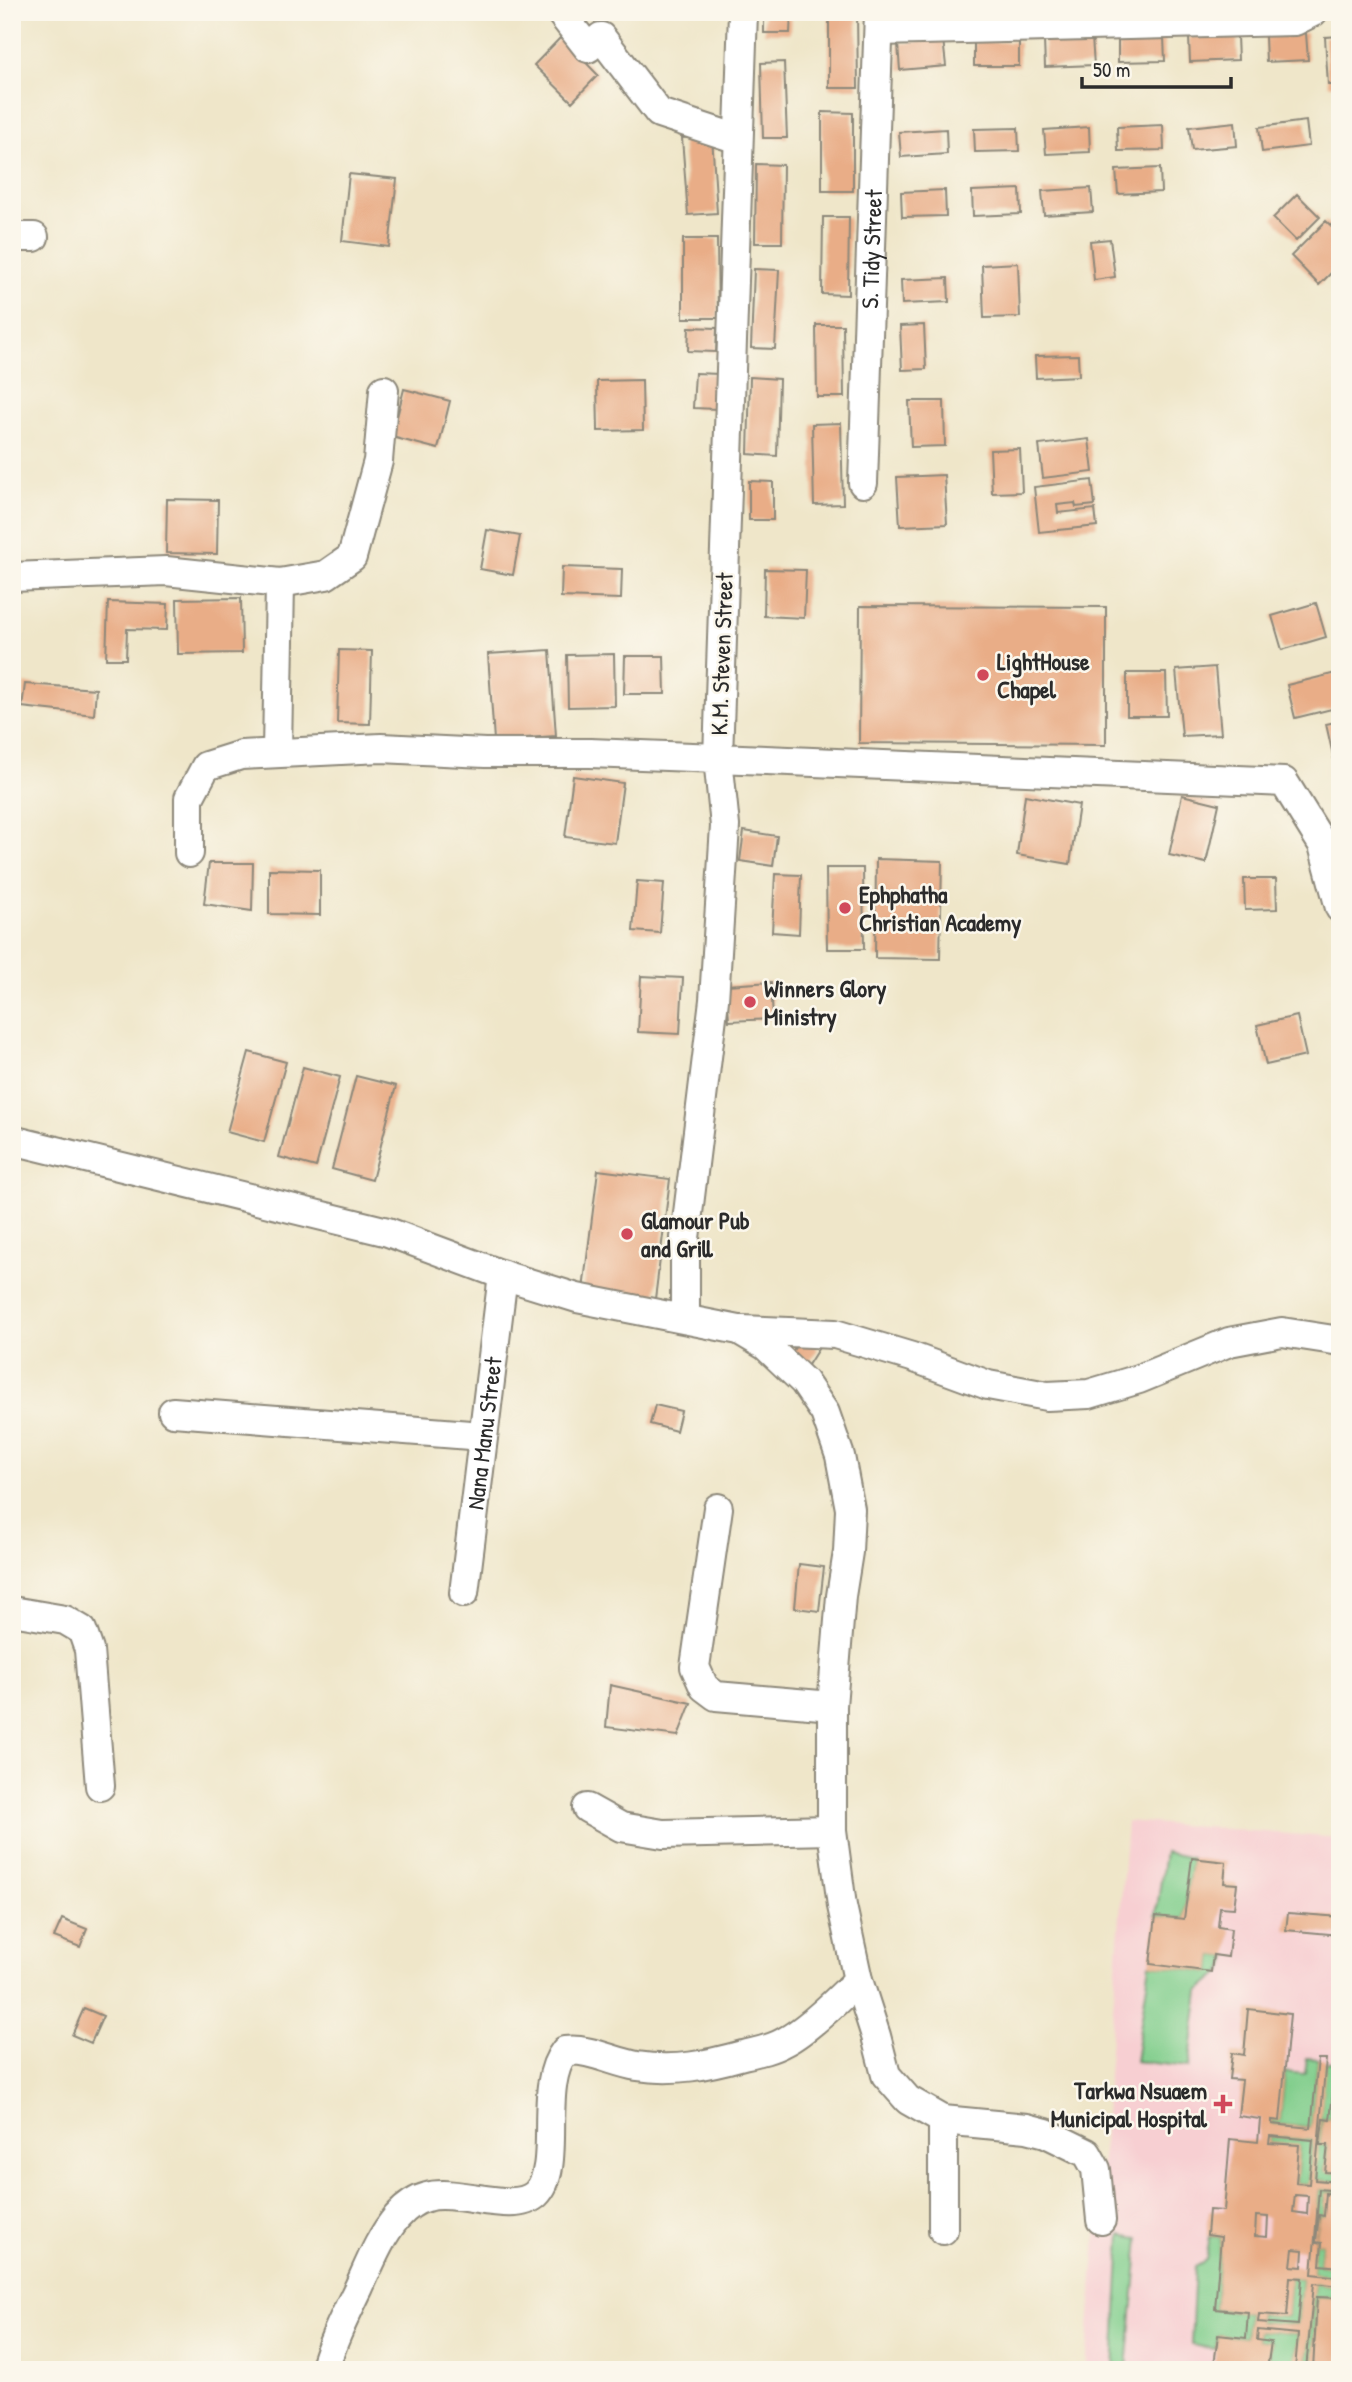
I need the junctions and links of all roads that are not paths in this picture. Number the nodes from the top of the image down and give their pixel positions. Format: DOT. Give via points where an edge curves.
graph roads {
  1 [pos="561,12"];
  2 [pos="743,12"];
  3 [pos="1304,17"];
  4 [pos="1179,18"];
  5 [pos="879,22"];
  6 [pos="601,25"];
  7 [pos="738,139"];
  8 [pos="384,390"];
  9 [pos="863,483"];
  10 [pos="12,577"];
  11 [pos="280,583"];
  12 [pos="277,751"];
  13 [pos="718,758"];
  14 [pos="189,853"];
  15 [pos="1340,908"];
  16 [pos="12,1140"];
  17 [pos="503,1275"];
  18 [pos="685,1318"];
  19 [pos="739,1329"];
  20 [pos="1340,1342"];
  21 [pos="173,1412"];
  22 [pos="484,1436"];
  23 [pos="718,1507"];
  24 [pos="464,1592"];
  25 [pos="12,1611"];
  26 [pos="832,1706"];
  27 [pos="100,1786"];
  28 [pos="587,1808"];
  29 [pos="832,1830"];
  30 [pos="858,1980"];
  31 [pos="943,2120"];
  32 [pos="1101,2220"];
  33 [pos="943,2230"];
  34 [pos="324,2370"];
  1 -- 6 [label="street" via="588,47"];
  2 -- 7 [label="street, K.M. Steven Street"];
  3 -- 4 [label="street"];
  4 -- 5 [label="street"];
  5 -- 9 [label="street, S. Tidy Street"];
  6 -- 7 [label="street" via="659,113"];
  7 -- 13 [label="street, K.M. Steven Street"];
  8 -- 11 [label="street" via="378,461 352,557 326,575"];
  10 -- 11 [label="street" via="166,571"];
  11 -- 12 [label="street"];
  12 -- 13 [label="street" via="380,748"];
  12 -- 14 [label="street" via="206,765 189,798"];
  13 -- 15 [label="street, K.M. Steven Street" via="1284,782 1323,845"];
  13 -- 18 [label="street" via="725,826 714,1000 685,1238"];
  16 -- 17 [label="street" via="388,1232"];
  17 -- 18 [label="street" via="577,1298"];
  17 -- 22 [label="street, Nana Manu Street"];
  18 -- 19 [label="street"];
  19 -- 20 [label="street" via="835,1334 988,1385 1047,1396 1089,1394 1242,1339 1282,1332"];
  19 -- 26 [label="street" via="766,1346 804,1382 825,1413 840,1456 850,1509"];
  21 -- 22 [label="street"];
  22 -- 24 [label="street, Nana Manu Street"];
  23 -- 26 [label="street" via="695,1667 704,1687 716,1696"];
  25 -- 27 [label="street" via="65,1620 82,1630 89,1650"];
  26 -- 29 [label="street"];
  28 -- 29 [label="street" via="621,1827 663,1834"];
  29 -- 30 [label="street"];
  30 -- 31 [label="street" via="886,2075 908,2100"];
  30 -- 34 [label="street" via="786,2042 696,2068 637,2066 577,2050 565,2052 558,2060 551,2089 544,2184 521,2202 446,2195 410,2204 377,2246"];
  31 -- 32 [label="street" via="1027,2128 1087,2153 1096,2169"];
  31 -- 33 [label="street"];
}
